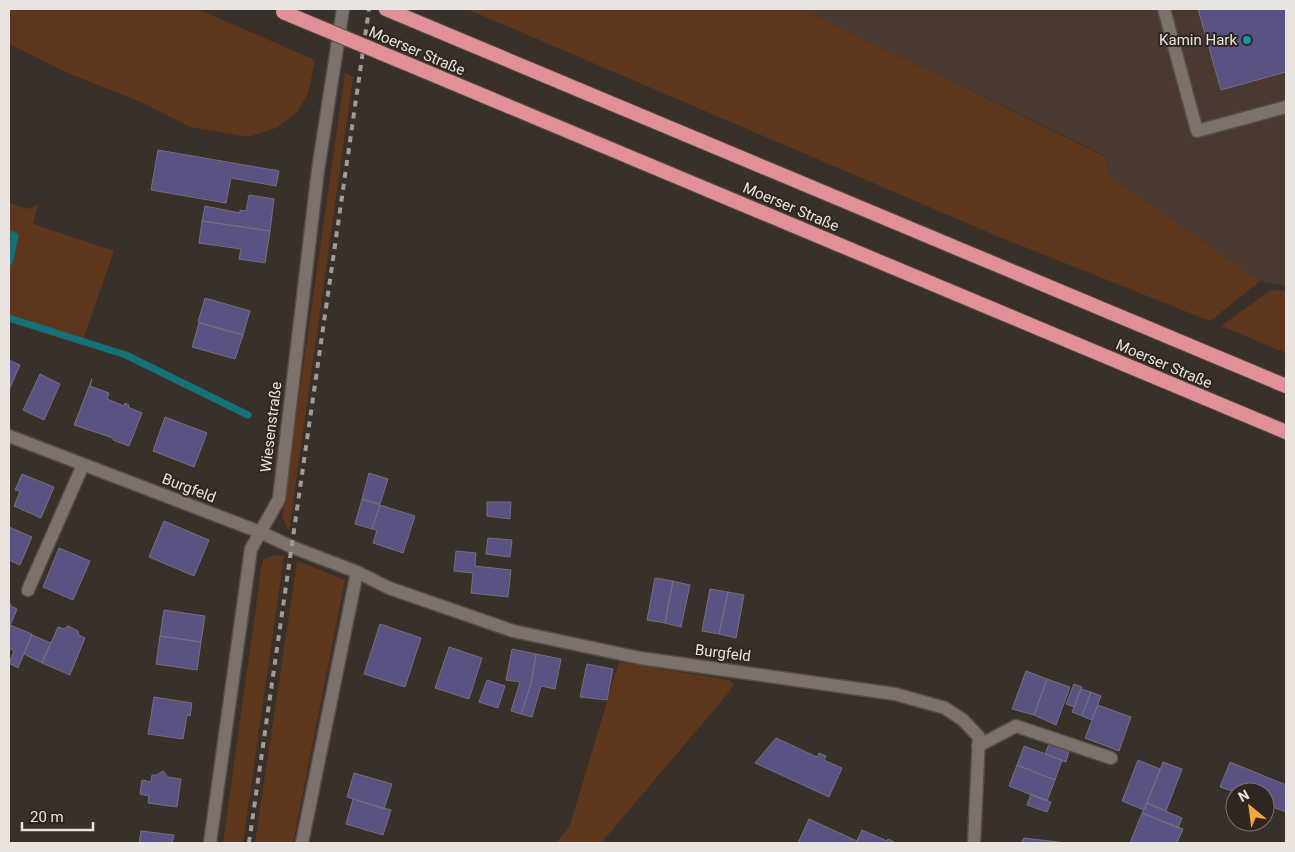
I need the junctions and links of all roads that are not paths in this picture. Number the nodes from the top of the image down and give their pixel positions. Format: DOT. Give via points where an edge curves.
graph roads {
  1 [pos="343,9"];
  2 [pos="386,9"];
  3 [pos="1164,9"];
  4 [pos="278,10"];
  5 [pos="1286,107"];
  6 [pos="1286,386"];
  7 [pos="1286,432"];
  8 [pos="9,436"];
  9 [pos="83,465"];
  10 [pos="260,532"];
  11 [pos="357,572"];
  12 [pos="28,590"];
  13 [pos="978,746"];
  14 [pos="1111,758"];
  15 [pos="210,843"];
  16 [pos="302,843"];
  17 [pos="974,843"];
  1 -- 10 [label="street, Wiesenstraße" via="318,170 279,499"];
  2 -- 6 [label="highway, Moerser Straße"];
  3 -- 5 [label="street" via="1197,131"];
  4 -- 7 [label="highway, Moerser Straße, bridge"];
  8 -- 9 [label="street, Burgfeld"];
  9 -- 10 [label="street, Burgfeld"];
  9 -- 12 [label="street"];
  10 -- 11 [label="street, Burgfeld"];
  10 -- 15 [label="street, Wiesenstraße" via="251,549"];
  11 -- 13 [label="street, Burgfeld" via="389,588 513,631 640,658 895,694 945,708 964,720 979,737"];
  11 -- 16 [label="street"];
  13 -- 14 [label="street" via="1016,726"];
  13 -- 17 [label="street, Burgfeld"];
}
